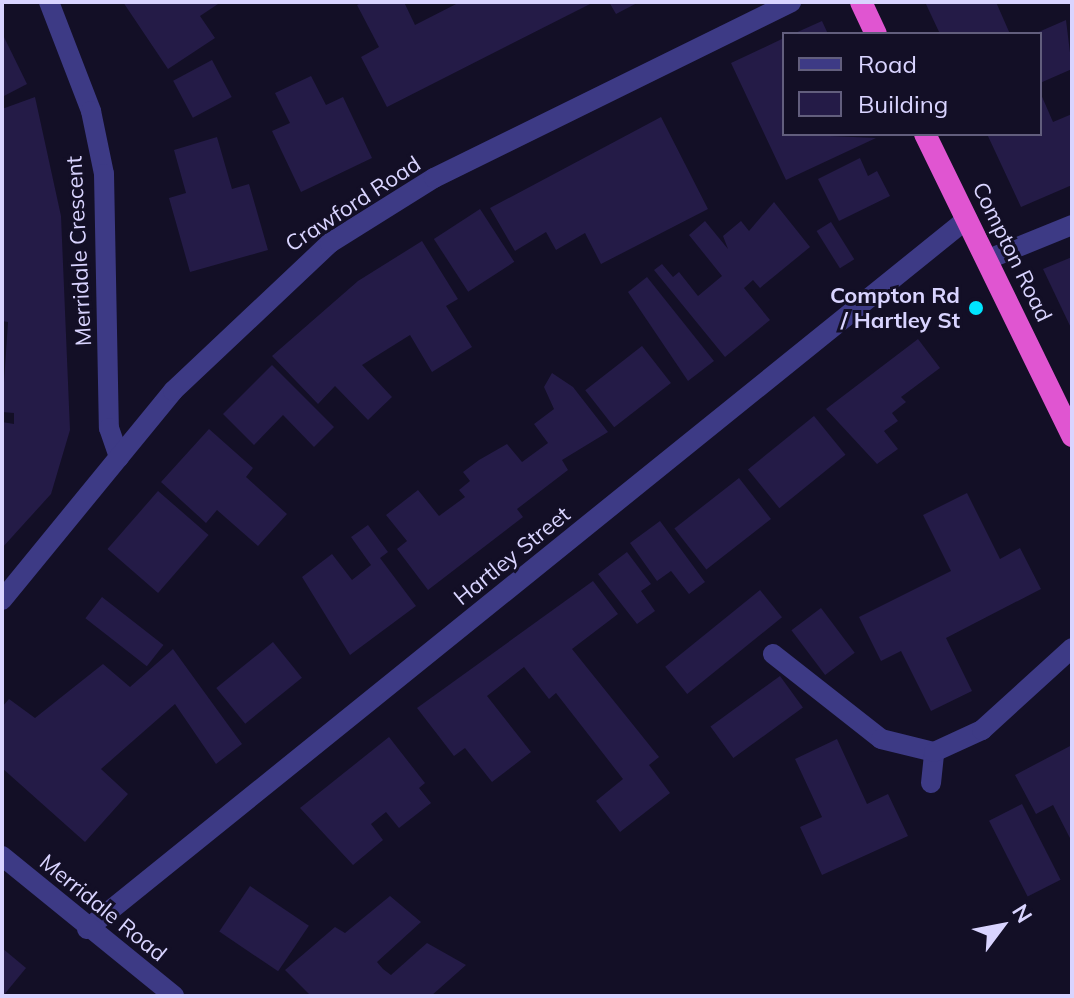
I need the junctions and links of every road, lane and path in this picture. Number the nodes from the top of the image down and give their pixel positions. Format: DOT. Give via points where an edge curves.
graph roads {
  1 [pos="49,2"];
  2 [pos="791,2"];
  3 [pos="861,2"];
  4 [pos="875,32"];
  5 [pos="926,136"];
  6 [pos="967,219"];
  7 [pos="1072,225"];
  8 [pos="986,260"];
  9 [pos="1072,436"];
  10 [pos="119,457"];
  11 [pos="2,600"];
  12 [pos="1072,648"];
  13 [pos="773,654"];
  14 [pos="934,752"];
  15 [pos="931,783"];
  16 [pos="2,856"];
  17 [pos="87,929"];
  18 [pos="174,996"];
  1 -- 10 [label="street, Merridale Crescent" via="91,111 104,174 109,428"];
  2 -- 10 [label="street, Crawford Road" via="434,178 330,243 225,335"];
  3 -- 4 [label="highway"];
  5 -- 6 [label="highway, Compton Road"];
  6 -- 8 [label="highway, Compton Road"];
  6 -- 17 [label="street, Hartley Street"];
  7 -- 8 [label="street"];
  8 -- 9 [label="highway, Compton Road"];
  10 -- 11 [label="street, Crawford Road"];
  12 -- 14 [label="street" via="982,730"];
  13 -- 14 [label="street" via="868,731"];
  14 -- 15 [label="street"];
  16 -- 17 [label="street, Merridale Road"];
  17 -- 18 [label="street, Merridale Road"];
}
